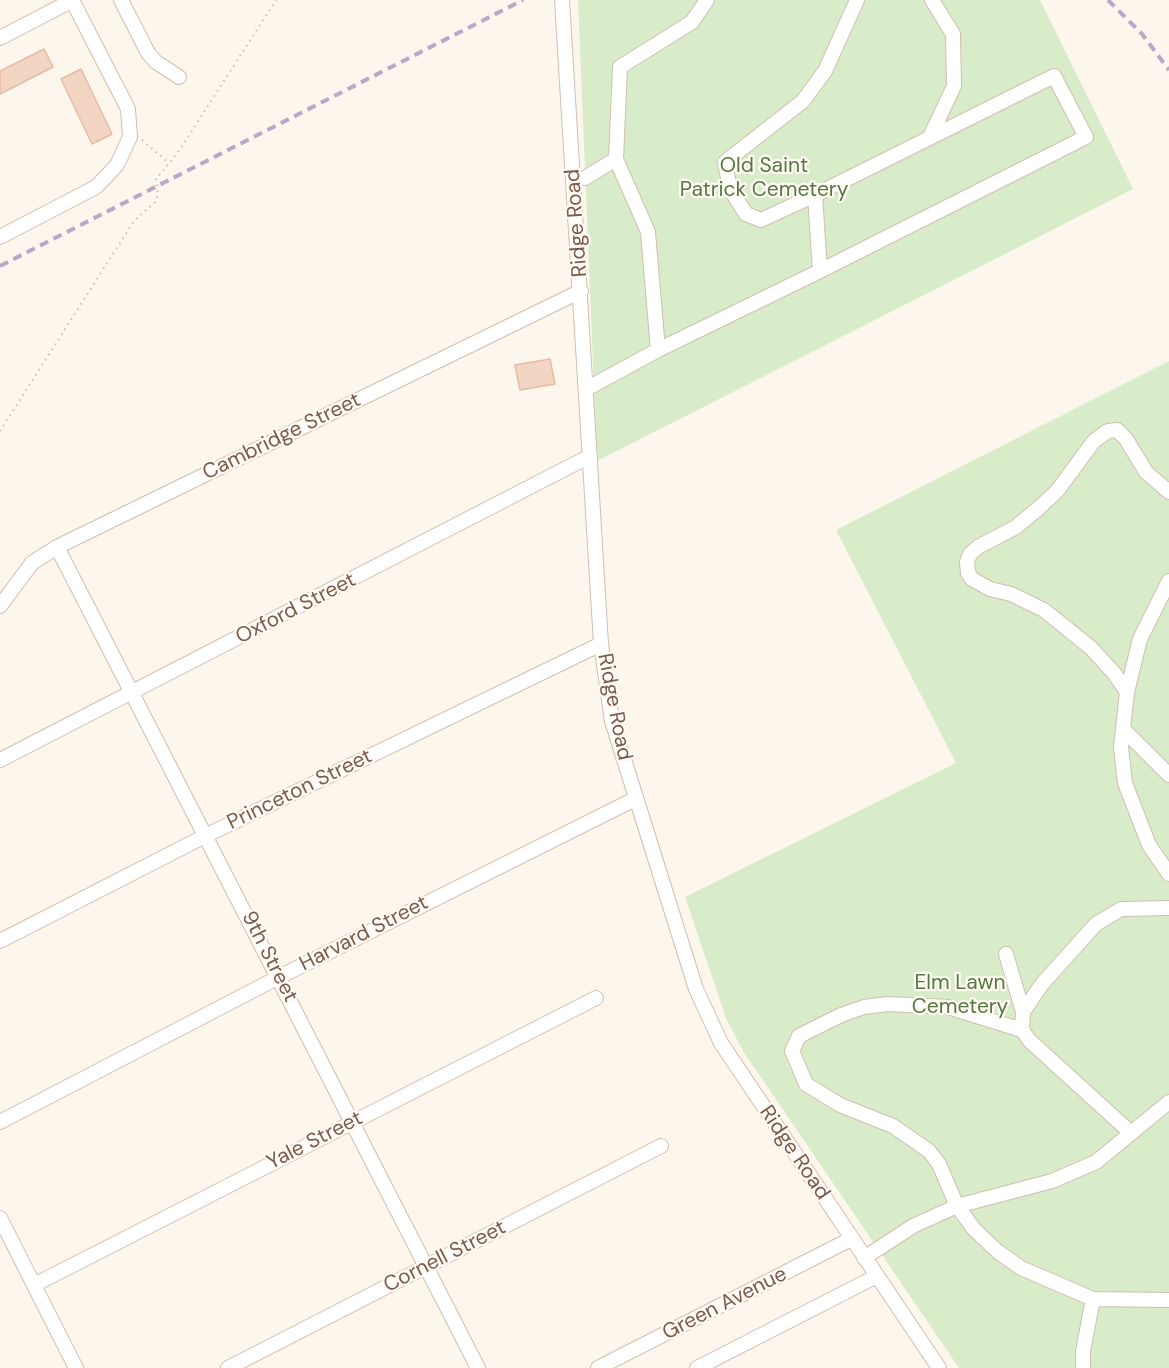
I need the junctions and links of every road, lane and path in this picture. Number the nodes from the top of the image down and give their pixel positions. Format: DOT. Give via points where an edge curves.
graph roads {
  1 [pos="73,0"];
  2 [pos="121,0"];
  3 [pos="276,0"];
  4 [pos="562,0"];
  5 [pos="707,0"];
  6 [pos="857,0"];
  7 [pos="932,0"];
  8 [pos="0,38"];
  9 [pos="179,77"];
  10 [pos="930,137"];
  11 [pos="136,138"];
  12 [pos="616,159"];
  13 [pos="169,163"];
  14 [pos="585,178"];
  15 [pos="815,195"];
  16 [pos="0,237"];
  17 [pos="820,271"];
  18 [pos="581,291"];
  19 [pos="658,350"];
  20 [pos="586,389"];
  21 [pos="0,431"];
  22 [pos="590,456"];
  23 [pos="1169,492"];
  24 [pos="57,547"];
  25 [pos="1169,581"];
  26 [pos="0,606"];
  27 [pos="601,644"];
  28 [pos="1127,692"];
  29 [pos="133,693"];
  30 [pos="1123,729"];
  31 [pos="0,760"];
  32 [pos="1169,775"];
  33 [pos="635,799"];
  34 [pos="207,835"];
  35 [pos="1169,874"];
  36 [pos="1169,908"];
  37 [pos="0,941"];
  38 [pos="1006,954"];
  39 [pos="279,977"];
  40 [pos="597,998"];
  41 [pos="1023,1012"];
  42 [pos="1022,1030"];
  43 [pos="1169,1102"];
  44 [pos="0,1122"];
  45 [pos="354,1122"];
  46 [pos="1130,1132"];
  47 [pos="661,1146"];
  48 [pos="957,1206"];
  49 [pos="0,1218"];
  50 [pos="852,1239"];
  51 [pos="864,1257"];
  52 [pos="426,1266"];
  53 [pos="877,1276"];
  54 [pos="34,1285"];
  55 [pos="1093,1299"];
  56 [pos="1169,1300"];
  57 [pos="76,1368"];
  58 [pos="228,1368"];
  59 [pos="478,1368"];
  60 [pos="598,1368"];
  61 [pos="697,1368"];
  62 [pos="939,1368"];
  63 [pos="1083,1368"];
  1 -- 8 [label="street"];
  1 -- 11 [label="street" via="128,109"];
  2 -- 9 [label="street" via="148,53"];
  3 -- 13 [label="path"];
  4 -- 18 [label="street, Ridge Road"];
  5 -- 12 [label="street" via="692,22 620,67"];
  6 -- 15 [label="street" via="825,71 803,101 726,162 730,189 746,214 761,220"];
  7 -- 10 [label="street" via="953,34 954,86"];
  10 -- 15 [label="street"];
  10 -- 17 [label="street" via="1054,76 1086,138"];
  11 -- 13 [label="path"];
  11 -- 16 [label="street" via="96,188"];
  12 -- 14 [label="street"];
  12 -- 19 [label="street" via="648,232"];
  13 -- 21 [label="path" via="156,179 155,202 134,222"];
  15 -- 17 [label="street"];
  17 -- 19 [label="street"];
  18 -- 20 [label="street, Ridge Road"];
  18 -- 24 [label="street, Cambridge Street"];
  19 -- 20 [label="street"];
  20 -- 22 [label="street, Ridge Road"];
  22 -- 27 [label="street, Ridge Road"];
  22 -- 29 [label="street, Oxford Street"];
  23 -- 28 [label="street" via="1146,472 1126,439 1117,430 1108,431 1094,441 1057,491 1040,507 1016,527 978,547 967,562 972,579 1044,610 1091,648"];
  24 -- 26 [label="street, Cambridge Street" via="32,563"];
  24 -- 29 [label="street, 9th Street"];
  25 -- 28 [label="street" via="1140,639"];
  27 -- 33 [label="street, Ridge Road" via="612,721"];
  27 -- 34 [label="street, Princeton Street"];
  28 -- 30 [label="street"];
  29 -- 31 [label="street, Oxford Street"];
  29 -- 34 [label="street, 9th Street"];
  30 -- 32 [label="street"];
  30 -- 35 [label="street" via="1125,783 1149,845"];
  33 -- 39 [label="street, Harvard Street"];
  33 -- 50 [label="street, Ridge Road" via="696,989 717,1035"];
  34 -- 37 [label="street, Princeton Street"];
  34 -- 39 [label="street, 9th Street"];
  36 -- 41 [label="street" via="1121,909 1096,924 1042,984"];
  38 -- 41 [label="street"];
  39 -- 44 [label="street, Harvard Street"];
  39 -- 45 [label="street, 9th Street"];
  40 -- 45 [label="street, Yale Street"];
  41 -- 42 [label="street"];
  42 -- 46 [label="street"];
  42 -- 48 [label="street" via="948,1007 888,1004 853,1011 807,1032 799,1036 792,1051 806,1084 840,1105 893,1126 929,1151 939,1164"];
  43 -- 46 [label="street"];
  45 -- 52 [label="street, 9th Street"];
  45 -- 54 [label="street, Yale Street"];
  46 -- 48 [label="street" via="1096,1162 1052,1181"];
  47 -- 52 [label="street, Cornell Street"];
  48 -- 51 [label="street" via="913,1226"];
  48 -- 55 [label="street" via="974,1229 1021,1268"];
  49 -- 54 [label="street"];
  50 -- 51 [label="street, Ridge Road"];
  50 -- 60 [label="street, Green Avenue"];
  51 -- 53 [label="street, Ridge Road"];
  52 -- 58 [label="street, Cornell Street"];
  52 -- 59 [label="street, 9th Street"];
  53 -- 61 [label="street"];
  53 -- 62 [label="street, Ridge Road"];
  54 -- 57 [label="street"];
  55 -- 56 [label="street"];
  55 -- 63 [label="street"];
}
